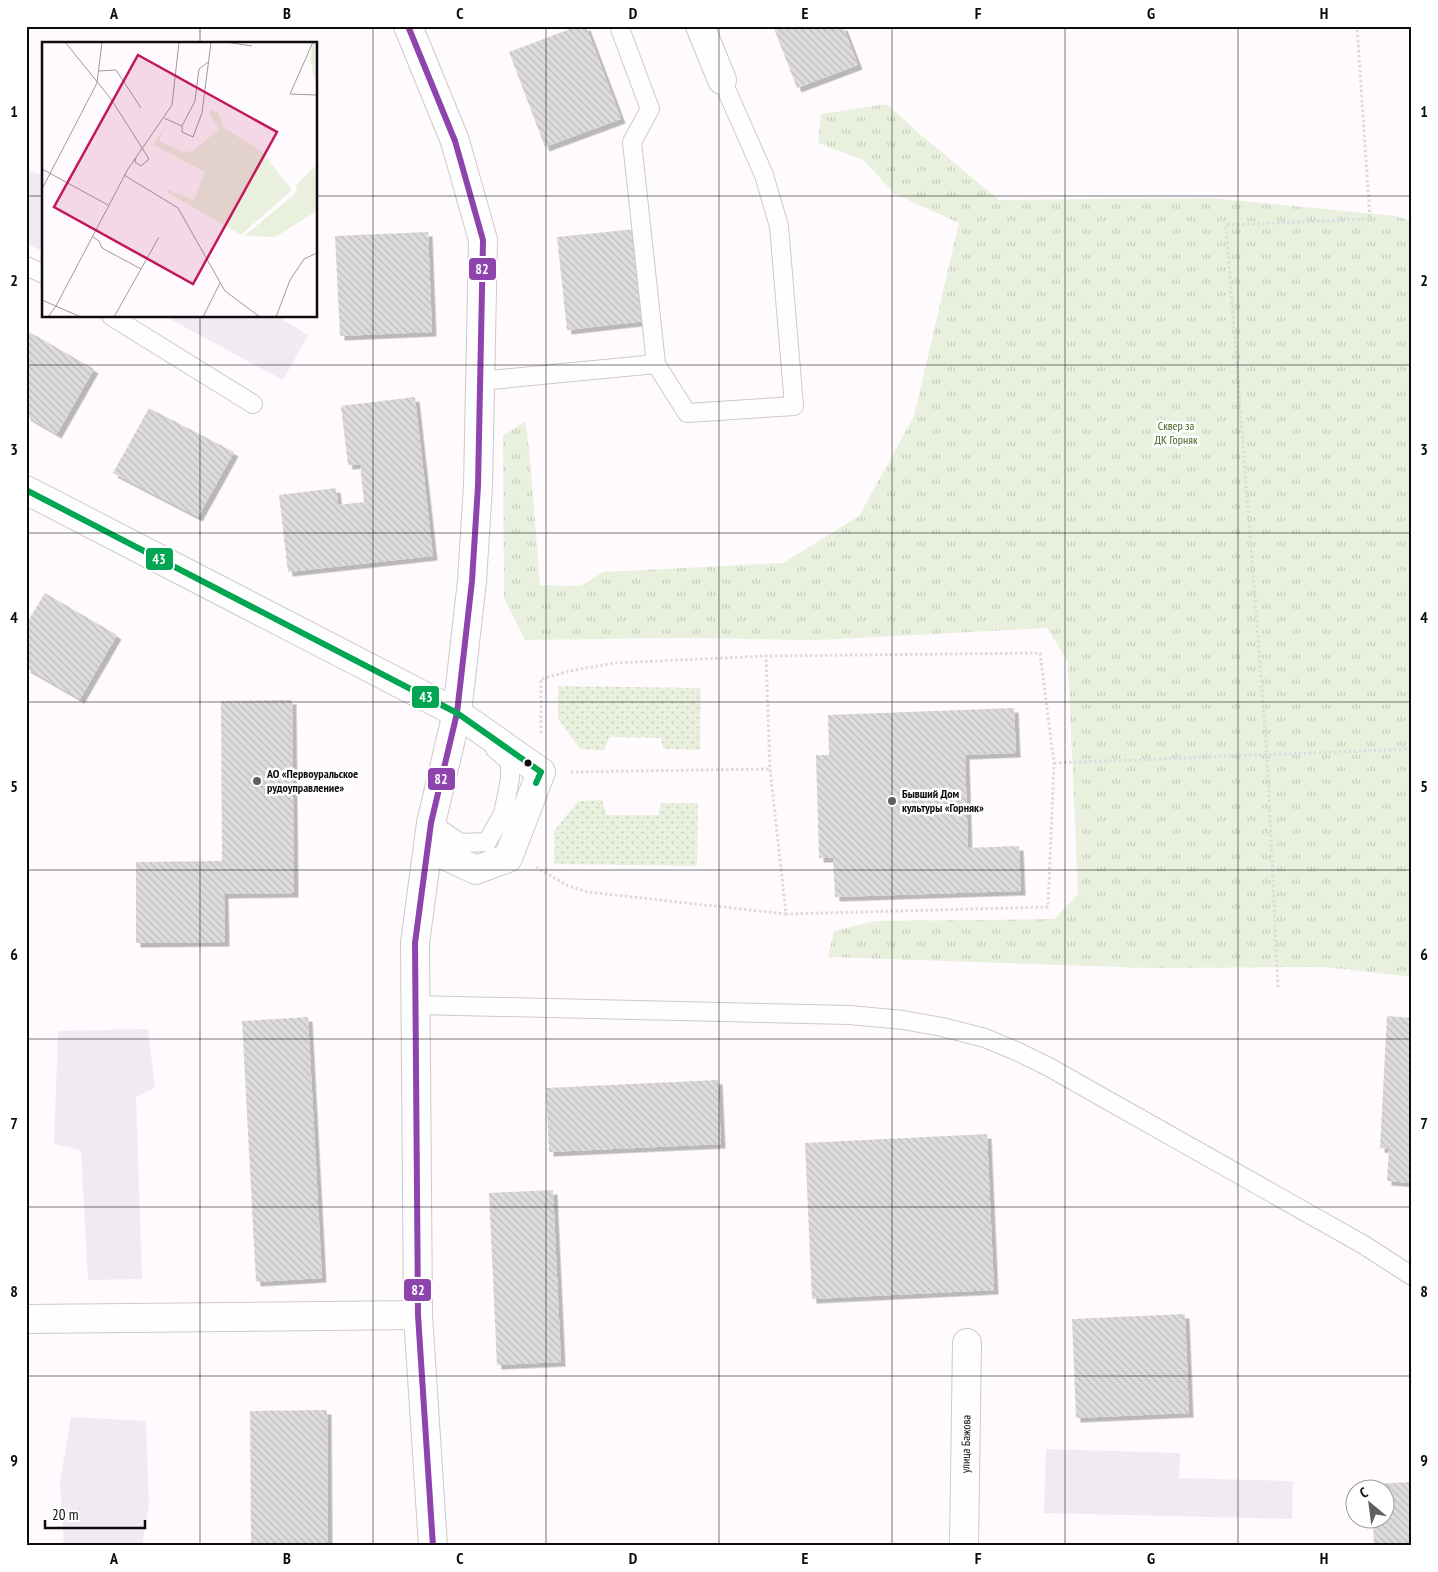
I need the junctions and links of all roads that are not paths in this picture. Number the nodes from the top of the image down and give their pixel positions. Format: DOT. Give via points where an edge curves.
graph roads {
  1 [pos="408,26"];
  2 [pos="620,26"];
  3 [pos="700,26"];
  4 [pos="722,80"];
  5 [pos="26,266"];
  6 [pos="42,273"];
  7 [pos="114,318"];
  8 [pos="656,364"];
  9 [pos="480,381"];
  10 [pos="253,404"];
  11 [pos="26,490"];
  12 [pos="457,713"];
  13 [pos="431,823"];
  14 [pos="416,1005"];
  15 [pos="1412,1276"];
  16 [pos="418,1315"];
  17 [pos="26,1319"];
  18 [pos="968,1343"];
  19 [pos="432,1546"];
  20 [pos="964,1546"];
  1 -- 9 [label="street" via="455,141 483,240"];
  2 -- 8 [label="lane" via="650,109 632,142"];
  3 -- 4 [label="street"];
  4 -- 8 [label="lane" via="764,175 779,226 794,406 687,413"];
  5 -- 6 [label="lane"];
  7 -- 10 [label="lane"];
  8 -- 9 [label="lane"];
  9 -- 12 [label="street" via="472,581"];
  11 -- 12 [label="street"];
  12 -- 13 [label="street"];
  12 -- 13 [label="lane" via="510,762 503,814 487,842 460,843"];
  12 -- 13 [label="street" via="540,772 508,858 476,870 446,856"];
  13 -- 14 [label="street" via="415,943"];
  14 -- 15 [label="lane" via="850,1015 903,1020 985,1038 1047,1066 1364,1245"];
  14 -- 16 [label="street"];
  16 -- 17 [label="street"];
  16 -- 19 [label="street"];
  18 -- 20 [label="street, улица Бажова"];
}
